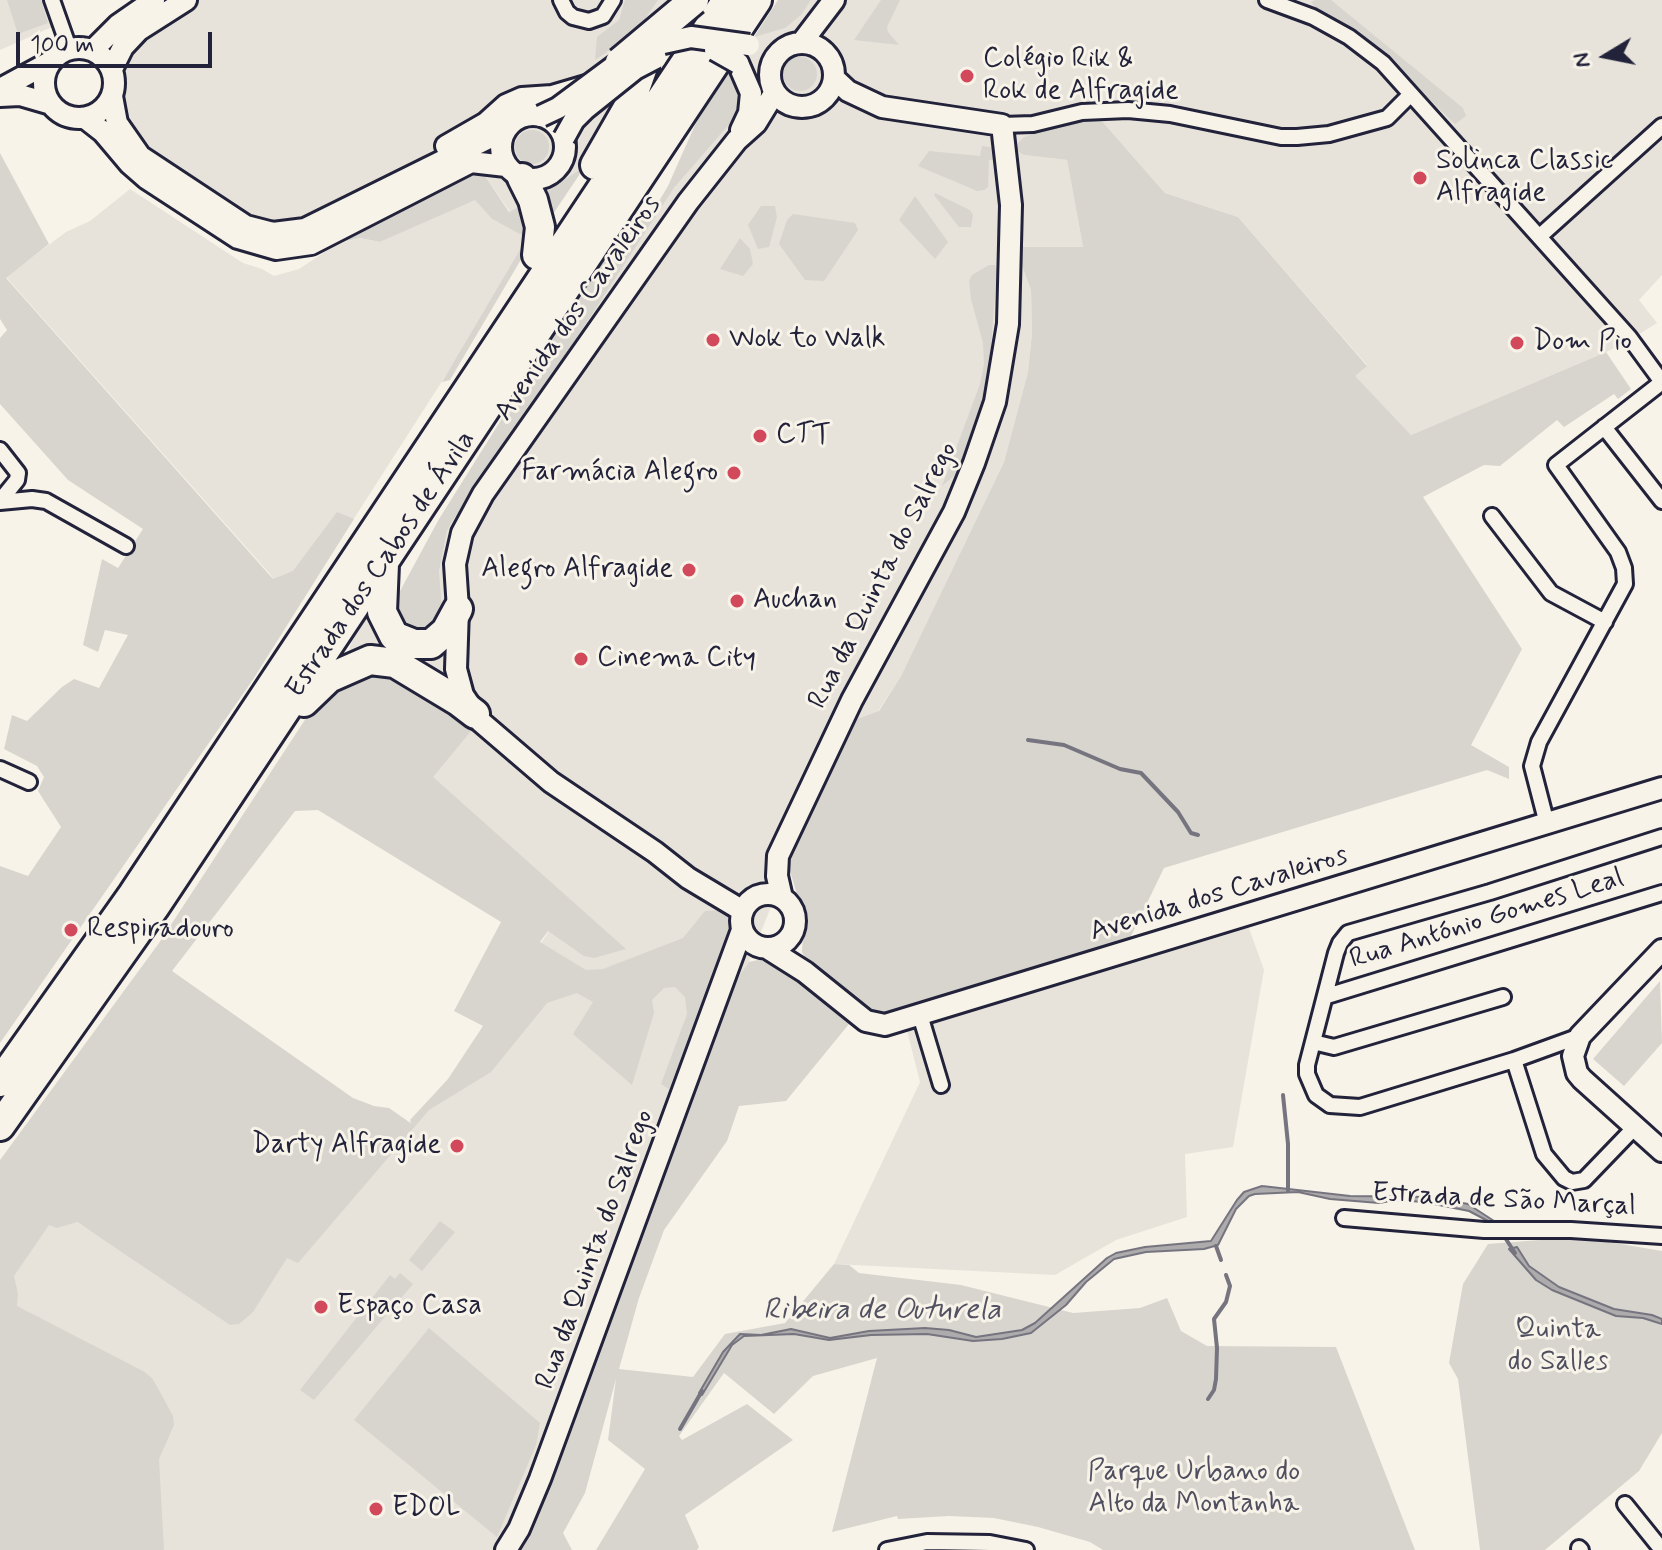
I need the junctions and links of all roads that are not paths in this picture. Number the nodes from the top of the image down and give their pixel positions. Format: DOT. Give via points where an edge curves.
graph roads {
  1 [pos="52,0"];
  2 [pos="186,0"];
  3 [pos="561,0"];
  4 [pos="613,0"];
  5 [pos="673,0"];
  6 [pos="694,0"];
  7 [pos="727,0"];
  8 [pos="757,0"];
  9 [pos="1267,0"];
  10 [pos="152,1"];
  11 [pos="832,3"];
  12 [pos="802,42"];
  13 [pos="69,48"];
  14 [pos="93,50"];
  15 [pos="778,53"];
  16 [pos="743,55"];
  17 [pos="828,55"];
  18 [pos="50,62"];
  19 [pos="620,62"];
  20 [pos="112,69"];
  21 [pos="834,78"];
  22 [pos="586,86"];
  23 [pos="0,89"];
  24 [pos="773,89"];
  25 [pos="1410,95"];
  26 [pos="0,96"];
  27 [pos="112,96"];
  28 [pos="51,104"];
  29 [pos="541,116"];
  30 [pos="85,118"];
  31 [pos="1002,125"];
  32 [pos="1662,126"];
  33 [pos="505,130"];
  34 [pos="564,138"];
  35 [pos="737,140"];
  36 [pos="408,176"];
  37 [pos="520,181"];
  38 [pos="308,236"];
  39 [pos="1540,236"];
  40 [pos="537,255"];
  41 [pos="1662,382"];
  42 [pos="1604,427"];
  43 [pos="431,444"];
  44 [pos="0,450"];
  45 [pos="0,501"];
  46 [pos="1662,501"];
  47 [pos="1492,516"];
  48 [pos="126,546"];
  49 [pos="384,562"];
  50 [pos="458,609"];
  51 [pos="1605,622"];
  52 [pos="475,714"];
  53 [pos="269,736"];
  54 [pos="0,769"];
  55 [pos="29,782"];
  56 [pos="1662,788"];
  57 [pos="1547,824"];
  58 [pos="1662,837"];
  59 [pos="1655,896"];
  60 [pos="782,898"];
  61 [pos="1662,905"];
  62 [pos="742,920"];
  63 [pos="792,933"];
  64 [pos="762,947"];
  65 [pos="1662,950"];
  66 [pos="730,966"];
  67 [pos="805,972"];
  68 [pos="1327,996"];
  69 [pos="1503,997"];
  70 [pos="920,1015"];
  71 [pos="1580,1036"];
  72 [pos="1313,1042"];
  73 [pos="1514,1060"];
  74 [pos="0,1082"];
  75 [pos="941,1085"];
  76 [pos="0,1126"];
  77 [pos="1635,1127"];
  78 [pos="1662,1151"];
  79 [pos="1344,1218"];
  80 [pos="1662,1236"];
  81 [pos="1625,1504"];
  82 [pos="506,1550"];
  83 [pos="887,1550"];
  84 [pos="1026,1550"];
  85 [pos="1662,1550"];
  1 -- 13 [label="street"];
  2 -- 20 [label="street" via="139,30"];
  3 -- 4 [label="street" via="573,17 589,21 603,16"];
  5 -- 40 [label="highway" via="660,20 625,115"];
  6 -- 19 [label="highway, bridge"];
  7 -- 43 [label="highway, Estrada dos Cabos de Ávila"];
  8 -- 49 [label="highway, Estrada dos Cabos de Ávila"];
  9 -- 25 [label="street" via="1349,37 1383,63"];
  10 -- 14 [label="street"];
  11 -- 12 [label="street"];
  11 -- 17 [label="street"];
  12 -- 15 [label="street"];
  12 -- 17 [label="street"];
  13 -- 14 [label="street"];
  13 -- 18 [label="street"];
  14 -- 20 [label="street"];
  15 -- 16 [label="street"];
  15 -- 24 [label="street" via="770,69"];
  16 -- 19 [label="street, bridge" via="705,38 682,38"];
  16 -- 24 [label="street"];
  16 -- 34 [label="street, bridge" via="682,50 653,59 585,109"];
  16 -- 35 [label="street" via="751,93"];
  17 -- 21 [label="street"];
  18 -- 23 [label="street"];
  18 -- 28 [label="street" via="44,83"];
  19 -- 22 [label="street, bridge"];
  20 -- 27 [label="street"];
  21 -- 24 [label="street" via="823,99 806,107 789,104"];
  21 -- 31 [label="street" via="882,107"];
  22 -- 29 [label="street, bridge"];
  22 -- 36 [label="street" via="506,105"];
  24 -- 35 [label="street, Avenida dos Cavaleiros" via="756,123"];
  25 -- 31 [label="street" via="1387,118 1297,137 1128,110"];
  25 -- 39 [label="street"];
  26 -- 28 [label="street" via="20,95"];
  27 -- 30 [label="street" via="102,111"];
  27 -- 38 [label="street" via="117,123 157,169 255,229"];
  28 -- 30 [label="street" via="70,117"];
  29 -- 33 [label="street" via="517,118"];
  29 -- 34 [label="street"];
  30 -- 38 [label="street" via="146,178 238,238 276,249"];
  31 -- 60 [label="street, Rua da Quinta do Salrego" via="1011,258 1007,342 995,402 954,512 852,700 778,856"];
  32 -- 39 [label="street"];
  33 -- 36 [label="street"];
  33 -- 37 [label="street" via="500,148"];
  34 -- 37 [label="street" via="563,158 551,174"];
  35 -- 50 [label="street, Avenida dos Cavaleiros" via="483,494 457,546"];
  36 -- 38 [label="street"];
  37 -- 38 [label="street" via="471,162"];
  37 -- 40 [label="highway" via="540,227"];
  39 -- 41 [label="street"];
  40 -- 43 [label="highway" via="443,403"];
  41 -- 42 [label="street"];
  42 -- 46 [label="street"];
  42 -- 51 [label="street" via="1556,465 1624,568 1625,584"];
  43 -- 74 [label="highway, Estrada dos Cabos de Ávila" via="133,894"];
  44 -- 45 [label="street" via="18,473"];
  45 -- 48 [label="street" via="46,501"];
  47 -- 51 [label="street" via="1551,593"];
  49 -- 50 [label="highway" via="382,612 394,636 431,644"];
  49 -- 53 [label="highway, Estrada dos Cabos de Ávila"];
  50 -- 52 [label="street, Avenida dos Cavaleiros" via="456,669"];
  51 -- 57 [label="street" via="1539,742 1532,766"];
  52 -- 53 [label="highway" via="395,663 370,660 329,678"];
  52 -- 62 [label="street, Avenida dos Cavaleiros" via="551,782 655,852"];
  53 -- 76 [label="highway, Estrada dos Cabos de Ávila"];
  54 -- 55 [label="street"];
  56 -- 57 [label="street, Avenida dos Cavaleiros"];
  57 -- 70 [label="street, Avenida dos Cavaleiros"];
  58 -- 68 [label="street" via="1348,933 1336,953"];
  59 -- 61 [label="street"];
  59 -- 68 [label="street, Rua António Gomes Leal"];
  60 -- 62 [label="street" via="755,897"];
  60 -- 63 [label="street" via="794,917"];
  62 -- 64 [label="street"];
  62 -- 66 [label="street, Rua da Quinta do Salrego"];
  63 -- 64 [label="street" via="781,944"];
  63 -- 67 [label="street"];
  64 -- 66 [label="street"];
  64 -- 67 [label="street, Avenida dos Cavaleiros"];
  65 -- 71 [label="street"];
  66 -- 82 [label="street, Rua da Quinta do Salrego" via="540,1479"];
  67 -- 70 [label="street, Avenida dos Cavaleiros" via="866,1021 885,1025"];
  68 -- 72 [label="street"];
  69 -- 72 [label="street" via="1334,1047"];
  70 -- 75 [label="street"];
  71 -- 73 [label="street"];
  71 -- 77 [label="street" via="1573,1056 1577,1073"];
  72 -- 73 [label="street" via="1309,1081 1316,1095 1339,1108 1360,1107"];
  73 -- 77 [label="street" via="1544,1154 1564,1178 1584,1180"];
  77 -- 78 [label="street"];
  79 -- 80 [label="street, Estrada de São Marçal" via="1484,1230"];
  81 -- 85 [label="street"];
  83 -- 84 [label="street" via="927,1542 990,1543"];
}
